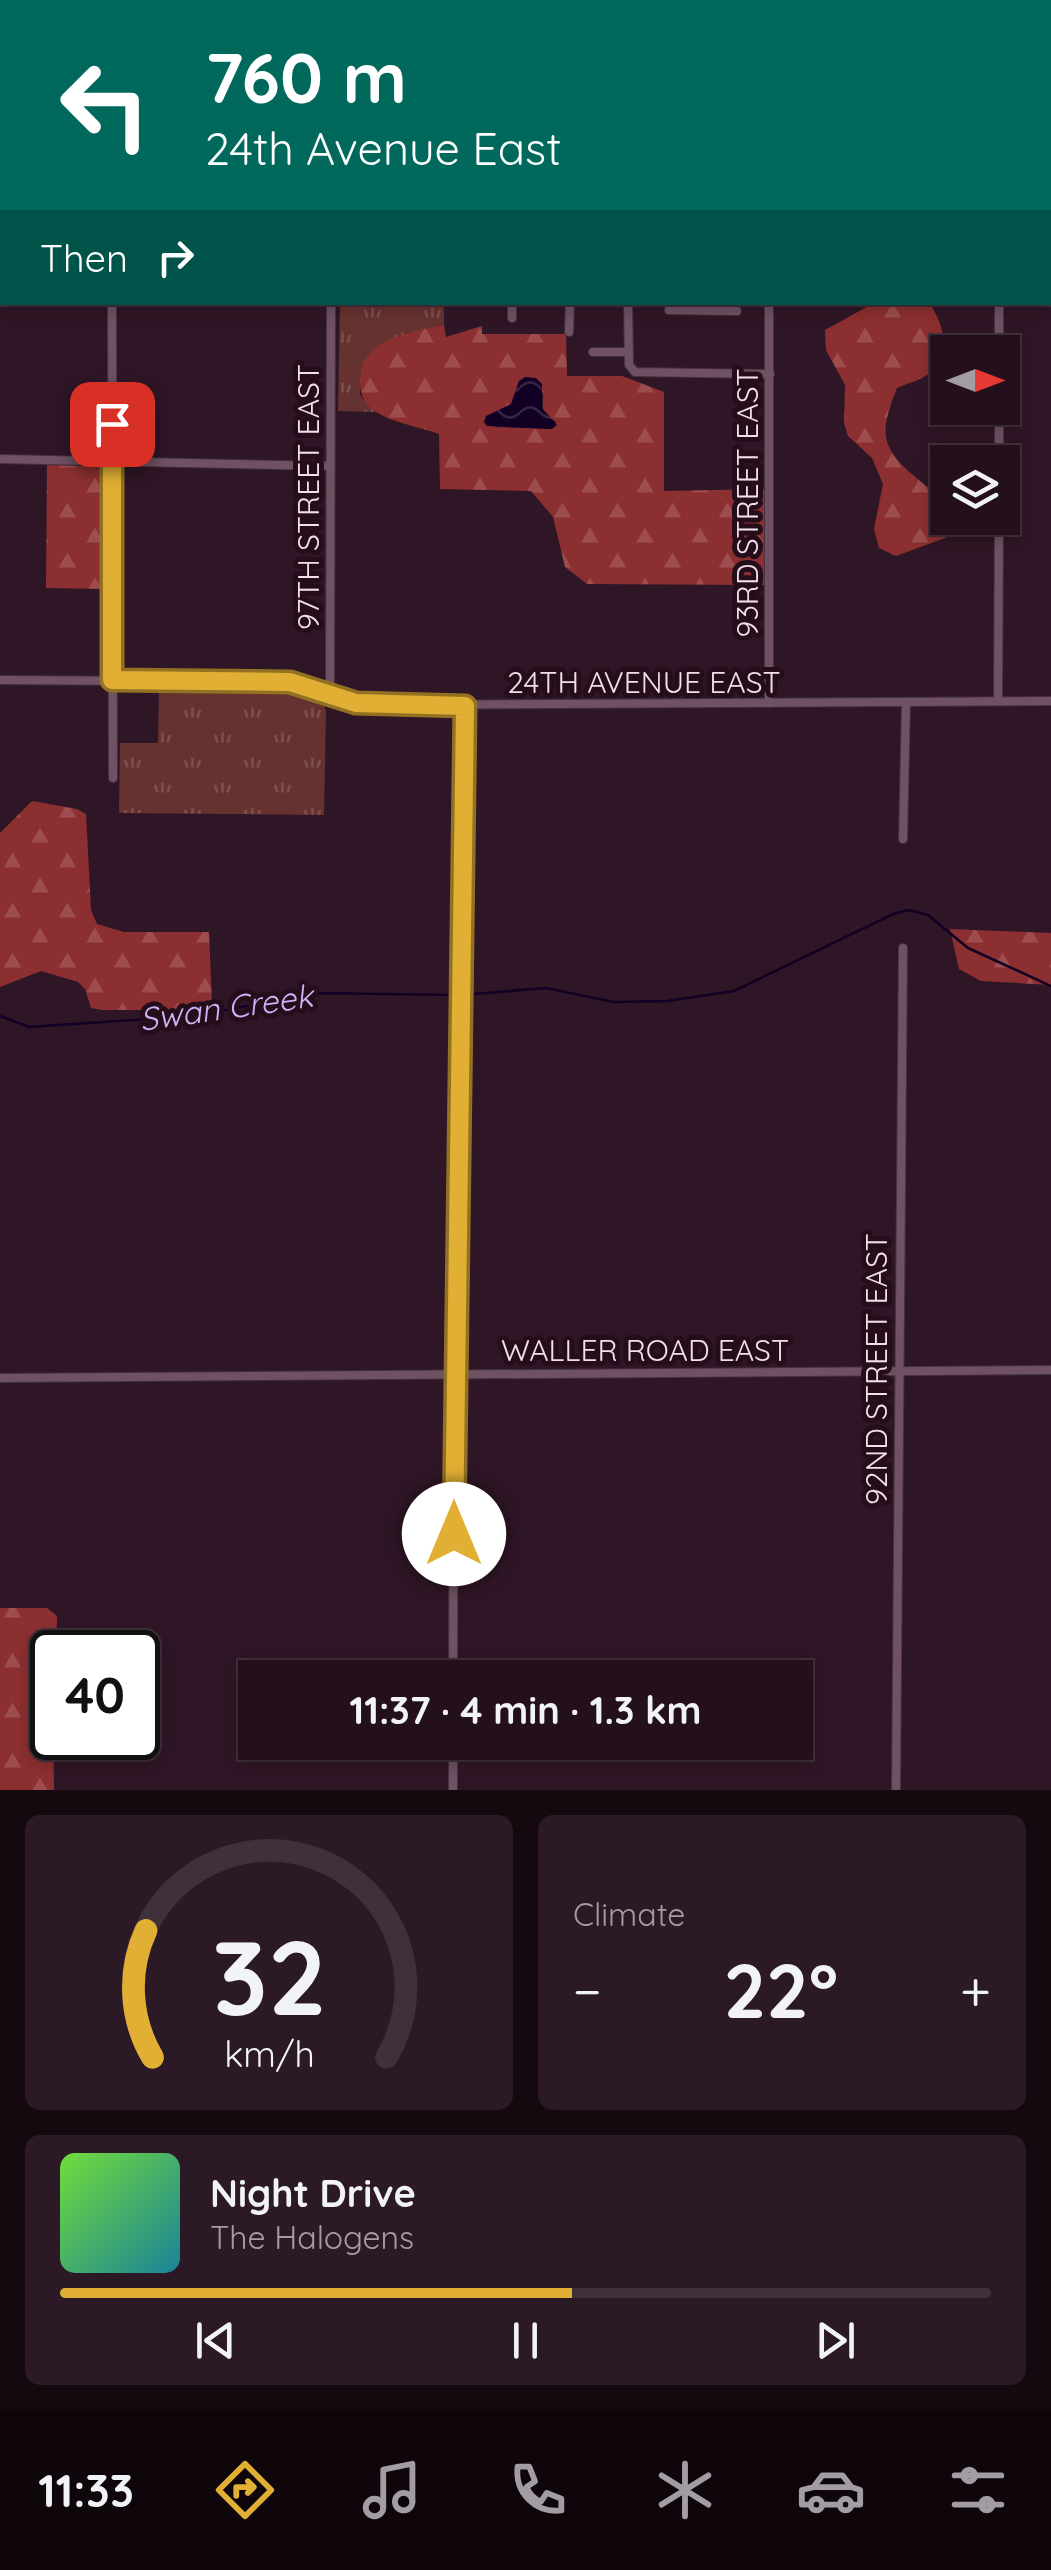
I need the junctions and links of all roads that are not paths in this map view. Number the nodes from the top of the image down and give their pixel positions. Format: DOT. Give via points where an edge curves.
graph roads {
  1 [pos="112,305"];
  2 [pos="331,305"];
  3 [pos="512,305"];
  4 [pos="570,305"];
  5 [pos="628,305"];
  6 [pos="769,305"];
  7 [pos="998,305"];
  8 [pos="688,306"];
  9 [pos="669,310"];
  10 [pos="737,311"];
  11 [pos="512,318"];
  12 [pos="569,332"];
  13 [pos="998,335"];
  14 [pos="594,352"];
  15 [pos="628,352"];
  16 [pos="770,374"];
  17 [pos="0,460"];
  18 [pos="111,462"];
  19 [pos="330,466"];
  20 [pos="998,535"];
  21 [pos="0,680"];
  22 [pos="112,680"];
  23 [pos="330,692"];
  24 [pos="998,701"];
  25 [pos="1051,701"];
  26 [pos="906,702"];
  27 [pos="768,703"];
  28 [pos="465,706"];
  29 [pos="113,778"];
  30 [pos="903,839"];
  31 [pos="903,948"];
  32 [pos="1051,1370"];
  33 [pos="898,1371"];
  34 [pos="454,1374"];
  35 [pos="0,1378"];
  36 [pos="454,1660"];
  37 [pos="453,1760"];
  38 [pos="453,1790"];
  39 [pos="896,1790"];
  1 -- 18 [label="street"];
  2 -- 19 [label="street, 97TH STREET EAST"];
  3 -- 11 [label="street"];
  4 -- 12 [label="street"];
  5 -- 15 [label="street"];
  6 -- 16 [label="street, 93RD STREET EAST"];
  7 -- 13 [label="street"];
  8 -- 9 [label="street"];
  8 -- 10 [label="street"];
  14 -- 15 [label="street"];
  15 -- 16 [label="street" via="628,365 638,373"];
  16 -- 27 [label="street, 93RD STREET EAST"];
  17 -- 18 [label="street"];
  18 -- 19 [label="street"];
  18 -- 22 [label="street"];
  19 -- 23 [label="street, 97TH STREET EAST"];
  20 -- 24 [label="street"];
  21 -- 22 [label="street, 24TH AVENUE EAST"];
  22 -- 23 [label="street, 24TH AVENUE EAST" via="270,681"];
  22 -- 29 [label="street"];
  23 -- 28 [label="street, 24TH AVENUE EAST" via="356,703"];
  24 -- 25 [label="street, 24TH AVENUE EAST"];
  24 -- 26 [label="street, 24TH AVENUE EAST"];
  26 -- 27 [label="street, 24TH AVENUE EAST"];
  26 -- 30 [label="street"];
  27 -- 28 [label="street, 24TH AVENUE EAST"];
  28 -- 34 [label="street"];
  31 -- 33 [label="street, 92ND STREET EAST"];
  32 -- 33 [label="street, WALLER ROAD EAST"];
  33 -- 34 [label="street, WALLER ROAD EAST"];
  33 -- 39 [label="street, 92ND STREET EAST"];
  34 -- 35 [label="street, WALLER ROAD EAST"];
  34 -- 36 [label="street"];
  37 -- 38 [label="street"];
}
